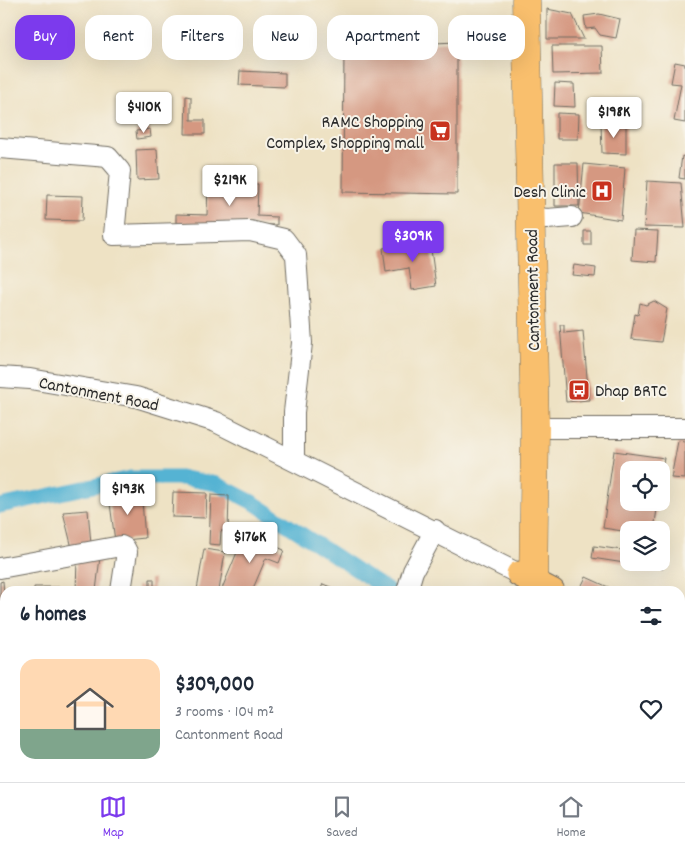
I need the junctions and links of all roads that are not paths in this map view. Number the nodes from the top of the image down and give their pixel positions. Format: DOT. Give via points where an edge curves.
graph roads {
  1 [pos="510,0"];
  2 [pos="526,0"];
  3 [pos="0,148"];
  4 [pos="530,217"];
  5 [pos="572,217"];
  6 [pos="0,377"];
  7 [pos="535,428"];
  8 [pos="685,428"];
  9 [pos="294,460"];
  10 [pos="435,530"];
  11 [pos="0,568"];
  12 [pos="122,586"];
  13 [pos="408,586"];
  14 [pos="531,586"];
  1 -- 14 [label="highway, Cantonment Road" via="519,429"];
  2 -- 4 [label="highway, Cantonment Road"];
  3 -- 9 [label="street" via="108,157 120,171 114,235 250,231 284,239 296,255 302,343 294,412"];
  4 -- 5 [label="street"];
  4 -- 7 [label="highway, Cantonment Road"];
  6 -- 9 [label="street, Cantonment Road" via="136,397 216,422"];
  7 -- 8 [label="street"];
  7 -- 14 [label="highway, Cantonment Road"];
  9 -- 10 [label="street, Cantonment Road"];
  10 -- 13 [label="street"];
  10 -- 14 [label="street, Cantonment Road"];
  11 -- 12 [label="street" via="121,546 127,552"];
}
